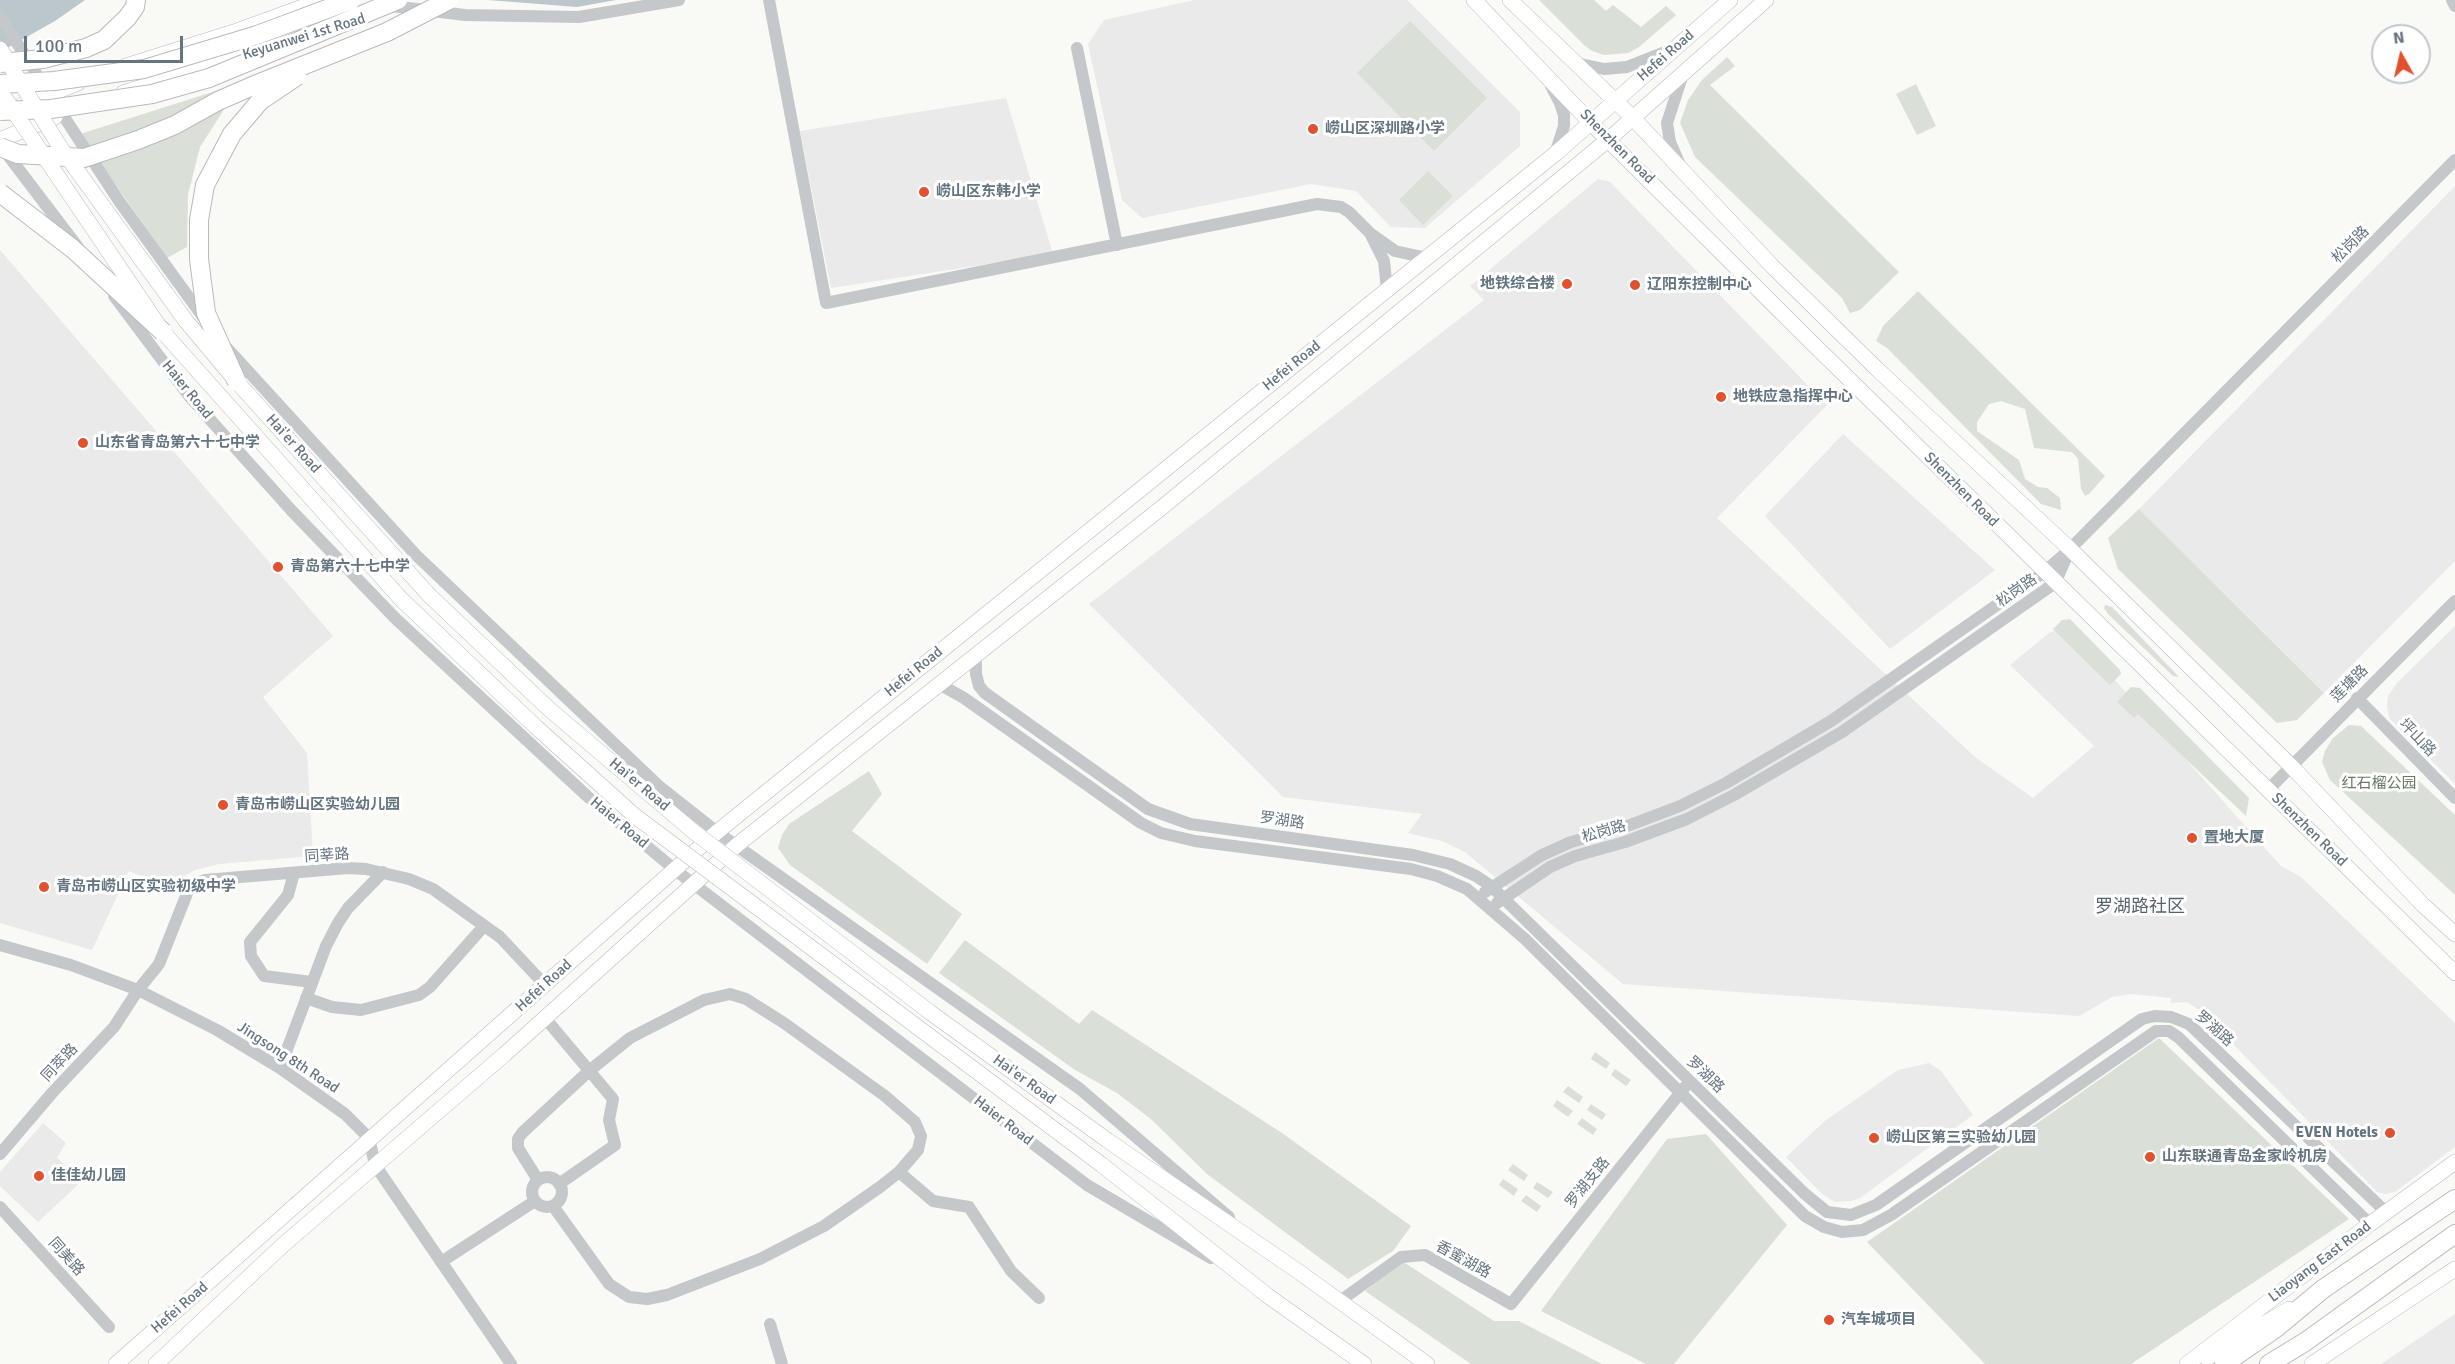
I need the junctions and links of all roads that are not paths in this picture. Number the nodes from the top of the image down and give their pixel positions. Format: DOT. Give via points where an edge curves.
graph roads {
  1 [pos="136,0"];
  2 [pos="322,0"];
  3 [pos="351,0"];
  4 [pos="407,0"];
  5 [pos="450,0"];
  6 [pos="679,0"];
  7 [pos="769,0"];
  8 [pos="1474,0"];
  9 [pos="1510,0"];
  10 [pos="1730,0"];
  11 [pos="1766,0"];
  12 [pos="2452,0"];
  13 [pos="395,3"];
  14 [pos="2455,6"];
  15 [pos="0,16"];
  16 [pos="1077,48"];
  17 [pos="1674,48"];
  18 [pos="0,49"];
  19 [pos="332,55"];
  20 [pos="0,63"];
  21 [pos="1575,63"];
  22 [pos="1540,67"];
  23 [pos="1684,73"];
  24 [pos="0,84"];
  25 [pos="0,91"];
  26 [pos="49,93"];
  27 [pos="1615,100"];
  28 [pos="0,113"];
  29 [pos="62,114"];
  30 [pos="1632,117"];
  31 [pos="1591,123"];
  32 [pos="1608,139"];
  33 [pos="0,144"];
  34 [pos="1555,154"];
  35 [pos="2455,160"];
  36 [pos="1682,169"];
  37 [pos="0,193"];
  38 [pos="1371,234"];
  39 [pos="1117,245"];
  40 [pos="1427,258"];
  41 [pos="1387,290"];
  42 [pos="163,332"];
  43 [pos="237,382"];
  44 [pos="2070,549"];
  45 [pos="2049,577"];
  46 [pos="2455,601"];
  47 [pos="976,654"];
  48 [pos="939,684"];
  49 [pos="2357,698"];
  50 [pos="2291,766"];
  51 [pos="2268,790"];
  52 [pos="2455,798"];
  53 [pos="717,832"];
  54 [pos="737,845"];
  55 [pos="674,869"];
  56 [pos="383,872"];
  57 [pos="294,873"];
  58 [pos="694,883"];
  59 [pos="1491,886"];
  60 [pos="1480,898"];
  61 [pos="1502,898"];
  62 [pos="1492,908"];
  63 [pos="484,926"];
  64 [pos="2455,934"];
  65 [pos="0,945"];
  66 [pos="2455,973"];
  67 [pos="312,982"];
  68 [pos="545,985"];
  69 [pos="138,990"];
  70 [pos="306,998"];
  71 [pos="545,1018"];
  72 [pos="280,1068"];
  73 [pos="589,1071"];
  74 [pos="1690,1081"];
  75 [pos="1680,1092"];
  76 [pos="369,1138"];
  77 [pos="0,1154"];
  78 [pos="2455,1162"];
  79 [pos="375,1165"];
  80 [pos="899,1172"];
  81 [pos="538,1180"];
  82 [pos="559,1184"];
  83 [pos="2455,1199"];
  84 [pos="535,1201"];
  85 [pos="553,1206"];
  86 [pos="0,1207"];
  87 [pos="2386,1212"];
  88 [pos="2370,1224"];
  89 [pos="2455,1234"];
  90 [pos="1275,1257"];
  91 [pos="441,1262"];
  92 [pos="2455,1269"];
  93 [pos="1248,1280"];
  94 [pos="2323,1289"];
  95 [pos="1040,1298"];
  96 [pos="1340,1301"];
  97 [pos="1511,1304"];
  98 [pos="770,1324"];
  99 [pos="110,1328"];
  100 [pos="1393,1338"];
  101 [pos="2305,1342"];
  102 [pos="116,1364"];
  103 [pos="156,1364"];
  104 [pos="511,1364"];
  105 [pos="782,1364"];
  106 [pos="1364,1364"];
  107 [pos="1427,1364"];
  108 [pos="1438,1364"];
  109 [pos="2187,1364"];
  110 [pos="2198,1364"];
  111 [pos="2224,1364"];
  112 [pos="2269,1364"];
  113 [pos="2281,1364"];
  114 [pos="2312,1364"];
  1 -- 20 [label="highway, bridge" via="127,18 104,40 43,59"];
  2 -- 26 [label="main road, Keyuanwei 1st Road"];
  3 -- 24 [label="highway, bridge" via="144,69"];
  4 -- 13 [label="main road, Keyuanwei 1st Road"];
  5 -- 19 [label="highway, bridge"];
  6 -- 13 [label="street" via="579,17 465,15"];
  7 -- 39 [label="street" via="826,303"];
  8 -- 22 [label="main road, Shenzhen Road"];
  9 -- 21 [label="main road, Shenzhen Road"];
  10 -- 17 [label="main road, Hefei Road"];
  11 -- 23 [label="main road, Hefei Road"];
  12 -- 14 [label="street"];
  13 -- 28 [label="highway, bridge" via="209,78 141,96 51,110"];
  13 -- 29 [label="main road, Keyuanwei 1st Road" via="331,31 168,77"];
  15 -- 26 [label="street"];
  16 -- 39 [label="street"];
  17 -- 21 [label="street" via="1627,68 1604,69"];
  17 -- 27 [label="main road, Hefei Road"];
  18 -- 43 [label="main road, Hai'er Road, bridge" via="67,157 186,321"];
  19 -- 33 [label="highway, bridge" via="227,96 157,133 84,158 18,154"];
  19 -- 43 [label="highway, bridge" via="260,100 232,134 205,185 199,220 204,305"];
  21 -- 27 [label="main road, Shenzhen Road"];
  22 -- 31 [label="main road, Shenzhen Road"];
  22 -- 34 [label="street" via="1564,116"];
  23 -- 30 [label="main road, Hefei Road"];
  23 -- 36 [label="street" via="1667,123 1670,142"];
  25 -- 42 [label="main road, Hai'er Road, bridge"];
  26 -- 28 [label="main road, Keyuanwei 1st Road"];
  26 -- 29 [label="street"];
  27 -- 30 [label="main road, Shenzhen Road"];
  27 -- 31 [label="main road, Hefei Road"];
  29 -- 33 [label="main road, Keyuanwei 1st Road"];
  29 -- 53 [label="street" via="223,343 288,417 416,555 660,787"];
  30 -- 32 [label="main road, Hefei Road"];
  30 -- 36 [label="main road, Shenzhen Road"];
  31 -- 32 [label="main road, Shenzhen Road"];
  31 -- 34 [label="main road, Hefei Road"];
  32 -- 45 [label="main road, Shenzhen Road"];
  32 -- 47 [label="main road, Hefei Road" via="1174,497"];
  33 -- 55 [label="street, Haier Road" via="189,396 291,510 396,619 587,796"];
  34 -- 40 [label="main road, Hefei Road"];
  35 -- 44 [label="street, 松岗路"];
  36 -- 44 [label="main road, Shenzhen Road" via="1773,267 1877,369"];
  37 -- 42 [label="highway, bridge" via="73,249"];
  38 -- 39 [label="street" via="1341,207 1317,204"];
  38 -- 40 [label="street" via="1395,251"];
  38 -- 41 [label="street" via="1384,261"];
  40 -- 41 [label="main road, Hefei Road"];
  41 -- 53 [label="main road, Hefei Road"];
  42 -- 93 [label="main road, Hai'er Road, bridge" via="401,599 635,816 1102,1165"];
  43 -- 90 [label="main road, Hai'er Road, bridge" via="429,595 549,709 694,832 931,1013"];
  44 -- 45 [label="street, 松岗路"];
  44 -- 50 [label="main road, Shenzhen Road"];
  45 -- 51 [label="main road, Shenzhen Road"];
  45 -- 59 [label="street, 松岗路" via="1831,721 1726,783 1622,828 1570,842"];
  45 -- 61 [label="street, 松岗路" via="1842,732 1688,819 1550,867"];
  46 -- 49 [label="street, 莲塘路"];
  47 -- 48 [label="main road, Hefei Road"];
  47 -- 59 [label="street, 罗湖路" via="977,680 985,693 1148,809 1190,824 1413,855 1450,864"];
  48 -- 54 [label="main road, Hefei Road"];
  48 -- 60 [label="street" via="1140,823 1161,833 1195,841 1411,868 1467,889"];
  49 -- 50 [label="street, 莲塘路"];
  49 -- 52 [label="street, 坪山路"];
  50 -- 51 [label="street, 莲塘路"];
  50 -- 64 [label="main road, Shenzhen Road"];
  51 -- 66 [label="main road, Shenzhen Road"];
  53 -- 54 [label="street"];
  53 -- 55 [label="main road, Hefei Road"];
  54 -- 58 [label="main road, Hefei Road"];
  54 -- 90 [label="street" via="1080,1089"];
  55 -- 58 [label="street, Haier Road"];
  55 -- 68 [label="main road, Hefei Road"];
  56 -- 57 [label="street, 同莘路" via="348,868"];
  56 -- 63 [label="street, 同莘路" via="433,889"];
  56 -- 67 [label="street" via="338,923"];
  57 -- 67 [label="street" via="288,896 250,942 250,956 264,976"];
  57 -- 69 [label="street, 同莘路" via="205,880 190,888 159,964"];
  58 -- 71 [label="main road, Hefei Road"];
  58 -- 93 [label="street, Haier Road" via="1087,1185"];
  59 -- 60 [label="street, 松岗路"];
  59 -- 61 [label="street, 罗湖路"];
  60 -- 62 [label="street"];
  61 -- 62 [label="street, 松岗路"];
  61 -- 74 [label="street, 罗湖路"];
  62 -- 75 [label="street"];
  63 -- 68 [label="street, 同莘路"];
  63 -- 70 [label="street" via="419,996 362,1010 332,1007"];
  65 -- 69 [label="street, Jingsong 8th Road"];
  67 -- 70 [label="street"];
  68 -- 76 [label="main road, Hefei Road"];
  69 -- 72 [label="street, Jingsong 8th Road" via="218,1030"];
  69 -- 77 [label="street, 同萃路" via="114,1027"];
  70 -- 72 [label="street"];
  71 -- 73 [label="street"];
  71 -- 79 [label="main road, Hefei Road"];
  72 -- 76 [label="street, Jingsong 8th Road" via="345,1114"];
  73 -- 80 [label="street" via="630,1038 670,1016 704,1000 736,994 784,1023 915,1122 921,1142"];
  73 -- 81 [label="street" via="518,1139 518,1148"];
  73 -- 82 [label="street" via="613,1099 609,1120 615,1145"];
  74 -- 75 [label="street, 罗湖支路"];
  74 -- 87 [label="street, 罗湖路" via="1805,1194 1827,1212 1851,1215 1876,1204 2142,1019 2171,1017 2189,1024"];
  75 -- 88 [label="street" via="1805,1216 1842,1232 1863,1230 1891,1215 2156,1031 2169,1031"];
  75 -- 97 [label="street, 罗湖支路"];
  76 -- 79 [label="street"];
  76 -- 102 [label="main road, Hefei Road"];
  78 -- 87 [label="main road, Liaoyang East Road"];
  79 -- 91 [label="street"];
  79 -- 103 [label="main road, Hefei Road"];
  80 -- 85 [label="street" via="824,1226 760,1259 647,1299 629,1297 609,1284"];
  80 -- 95 [label="street" via="933,1201 969,1207 1011,1271"];
  81 -- 82 [label="street" via="547,1177"];
  81 -- 84 [label="street" via="532,1187"];
  82 -- 85 [label="street" via="561,1194"];
  83 -- 94 [label="highway, Liaoyang East Road"];
  84 -- 85 [label="street"];
  84 -- 91 [label="street"];
  86 -- 99 [label="street, 同美路"];
  87 -- 88 [label="main road, Liaoyang East Road"];
  88 -- 109 [label="main road, Liaoyang East Road"];
  89 -- 101 [label="highway"];
  90 -- 96 [label="main road, Hai'er Road"];
  91 -- 104 [label="street"];
  92 -- 114 [label="main road"];
  93 -- 106 [label="main road, Haier Road"];
  94 -- 110 [label="main road"];
  94 -- 111 [label="highway, Liaoyang East Road" via="2277,1328"];
  96 -- 97 [label="street, 香蜜湖路" via="1401,1257 1425,1255"];
  96 -- 100 [label="main road, Hai'er Road"];
  98 -- 105 [label="street"];
  100 -- 107 [label="main road, Hai'er Road"];
  100 -- 108 [label="main road"];
  101 -- 112 [label="highway"];
  101 -- 113 [label="main road"];
}
